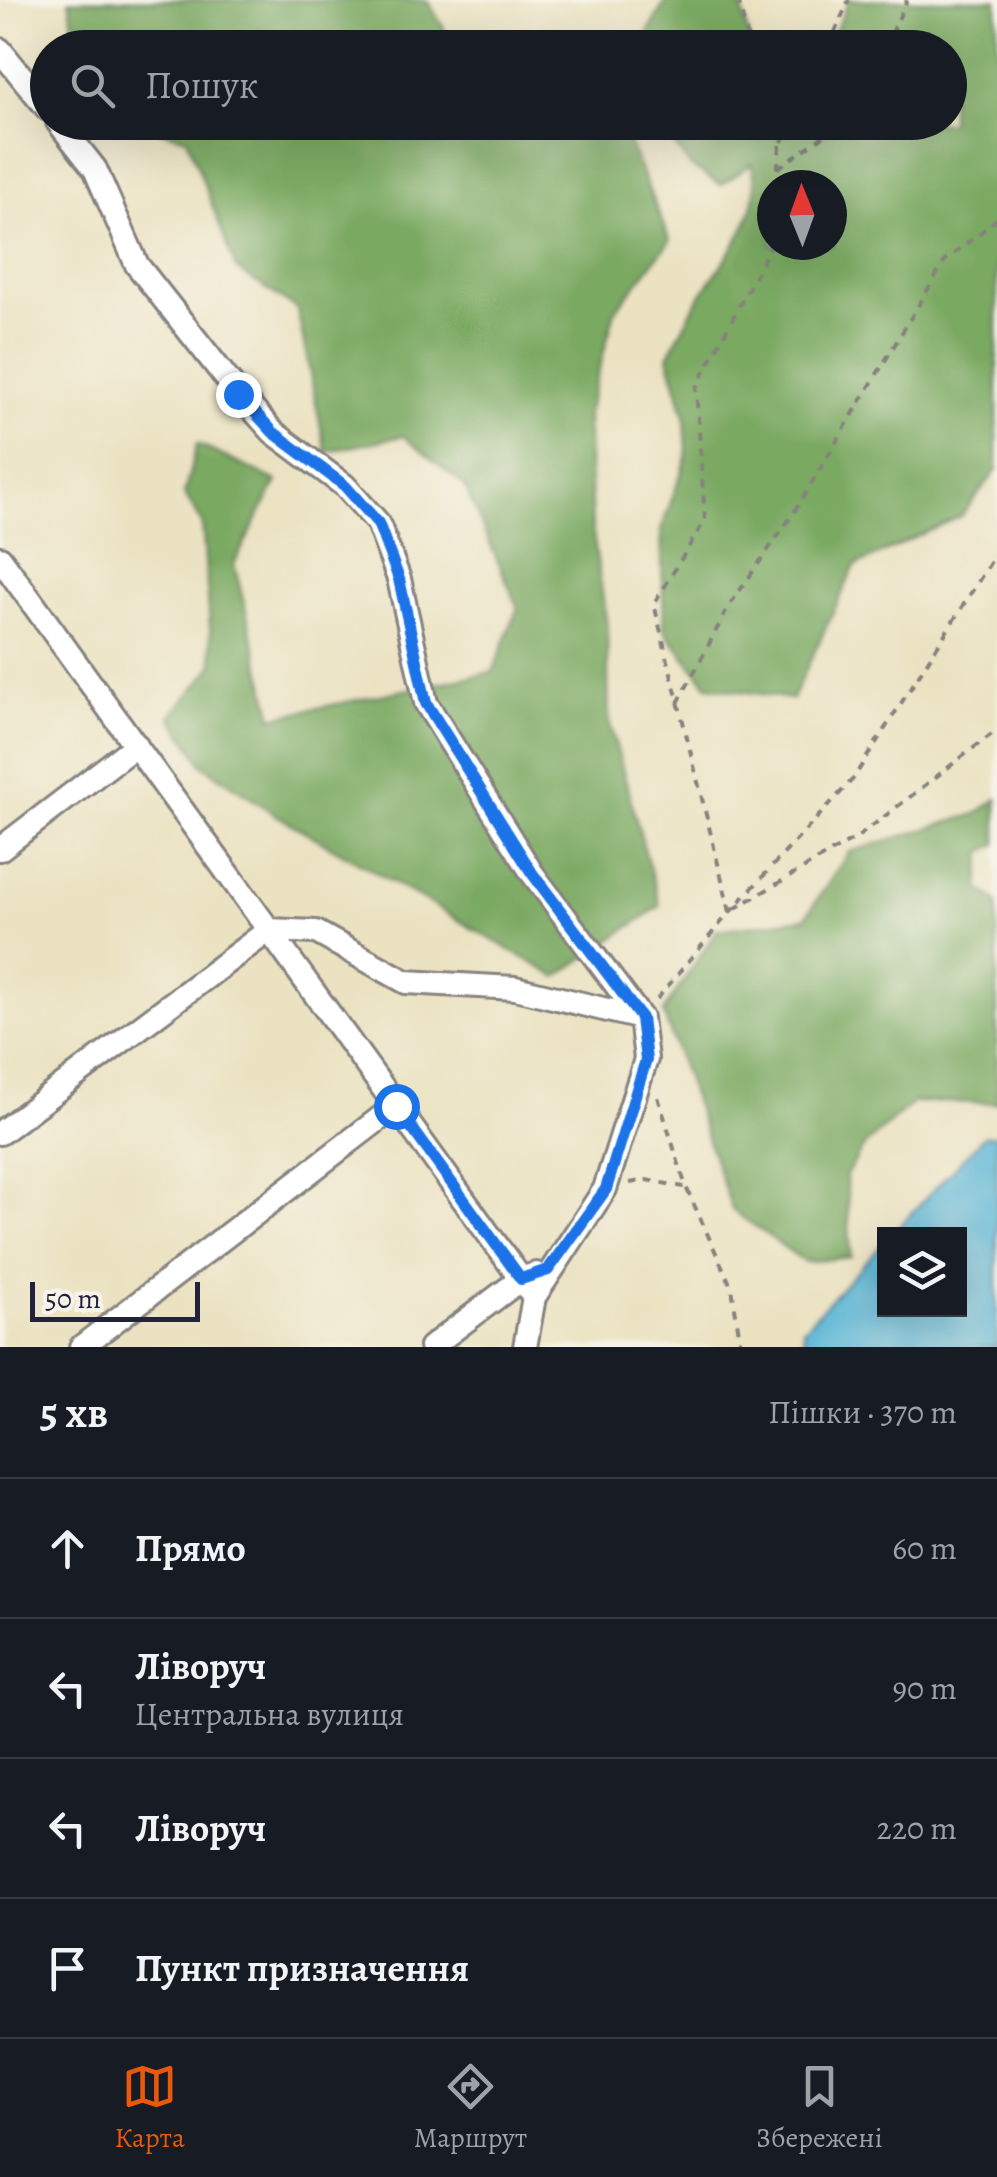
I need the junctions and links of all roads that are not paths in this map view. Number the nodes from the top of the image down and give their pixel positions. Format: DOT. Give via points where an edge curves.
graph roads {
  1 [pos="0,50"];
  2 [pos="30,88"];
  3 [pos="73,140"];
  4 [pos="5,573"];
  5 [pos="136,745"];
  6 [pos="0,849"];
  7 [pos="269,930"];
  8 [pos="641,1018"];
  9 [pos="396,1106"];
  10 [pos="0,1133"];
  11 [pos="527,1288"];
  12 [pos="81,1347"];
  13 [pos="431,1347"];
  14 [pos="525,1347"];
  1 -- 2 [label="street"];
  3 -- 8 [label="street" via="96,169 137,266 227,379 273,432 345,486 378,523 399,579 426,703 532,873"];
  4 -- 5 [label="street"];
  5 -- 6 [label="street"];
  5 -- 7 [label="street"];
  7 -- 8 [label="street" via="316,932 406,982 515,988"];
  7 -- 9 [label="street"];
  7 -- 10 [label="street"];
  8 -- 11 [label="street" via="646,1060 606,1189 548,1270"];
  9 -- 11 [label="street"];
  9 -- 12 [label="street"];
  11 -- 13 [label="street"];
  11 -- 14 [label="street"];
}
